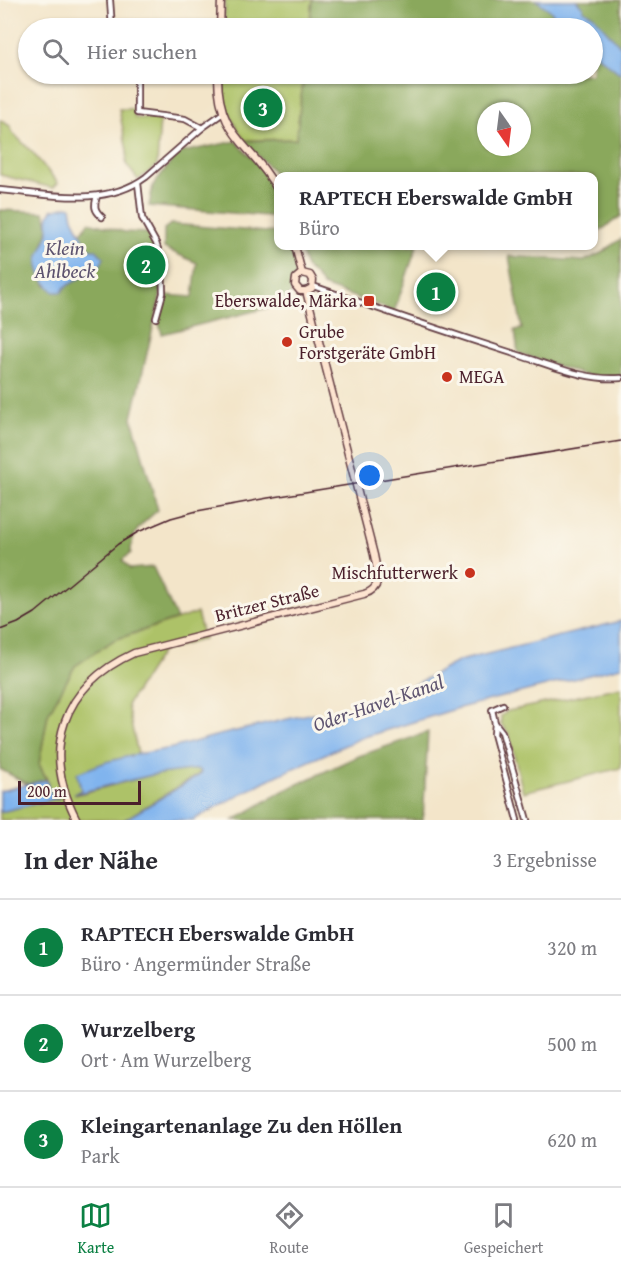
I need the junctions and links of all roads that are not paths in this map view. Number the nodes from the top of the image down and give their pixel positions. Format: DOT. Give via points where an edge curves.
graph roads {
  1 [pos="110,0"];
  2 [pos="221,0"];
  3 [pos="111,18"];
  4 [pos="220,18"];
  5 [pos="137,84"];
  6 [pos="218,84"];
  7 [pos="223,113"];
  8 [pos="202,128"];
  9 [pos="138,183"];
  10 [pos="274,183"];
  11 [pos="0,190"];
  12 [pos="97,196"];
  13 [pos="102,217"];
  14 [pos="296,250"];
  15 [pos="302,273"];
  16 [pos="313,285"];
  17 [pos="306,291"];
  18 [pos="156,318"];
  19 [pos="621,378"];
  20 [pos="503,705"];
  21 [pos="495,723"];
  22 [pos="502,732"];
  23 [pos="494,734"];
  24 [pos="77,820"];
  25 [pos="517,820"];
  26 [pos="527,820"];
  1 -- 3 [label="street"];
  2 -- 4 [label="main road"];
  5 -- 8 [label="street" via="137,113 190,120"];
  6 -- 7 [label="main road"];
  7 -- 8 [label="street"];
  7 -- 10 [label="main road" via="237,139"];
  8 -- 9 [label="street"];
  9 -- 12 [label="street"];
  9 -- 18 [label="street" via="142,218 162,261 163,293"];
  11 -- 12 [label="street"];
  12 -- 13 [label="street" via="94,207"];
  14 -- 15 [label="main road, Britzer Straße"];
  15 -- 16 [label="main road, Britzer Straße" via="312,277"];
  15 -- 17 [label="main road, Britzer Straße" via="295,285"];
  16 -- 17 [label="main road"];
  16 -- 19 [label="street" via="574,372"];
  17 -- 24 [label="main road, Britzer Straße" via="374,555 378,585 370,592 144,650 113,663 96,676 73,704 60,744 61,778"];
  20 -- 21 [label="street" via="492,710"];
  21 -- 22 [label="street"];
  21 -- 23 [label="street"];
  22 -- 23 [label="street"];
  22 -- 26 [label="street"];
  23 -- 25 [label="street"];
}
